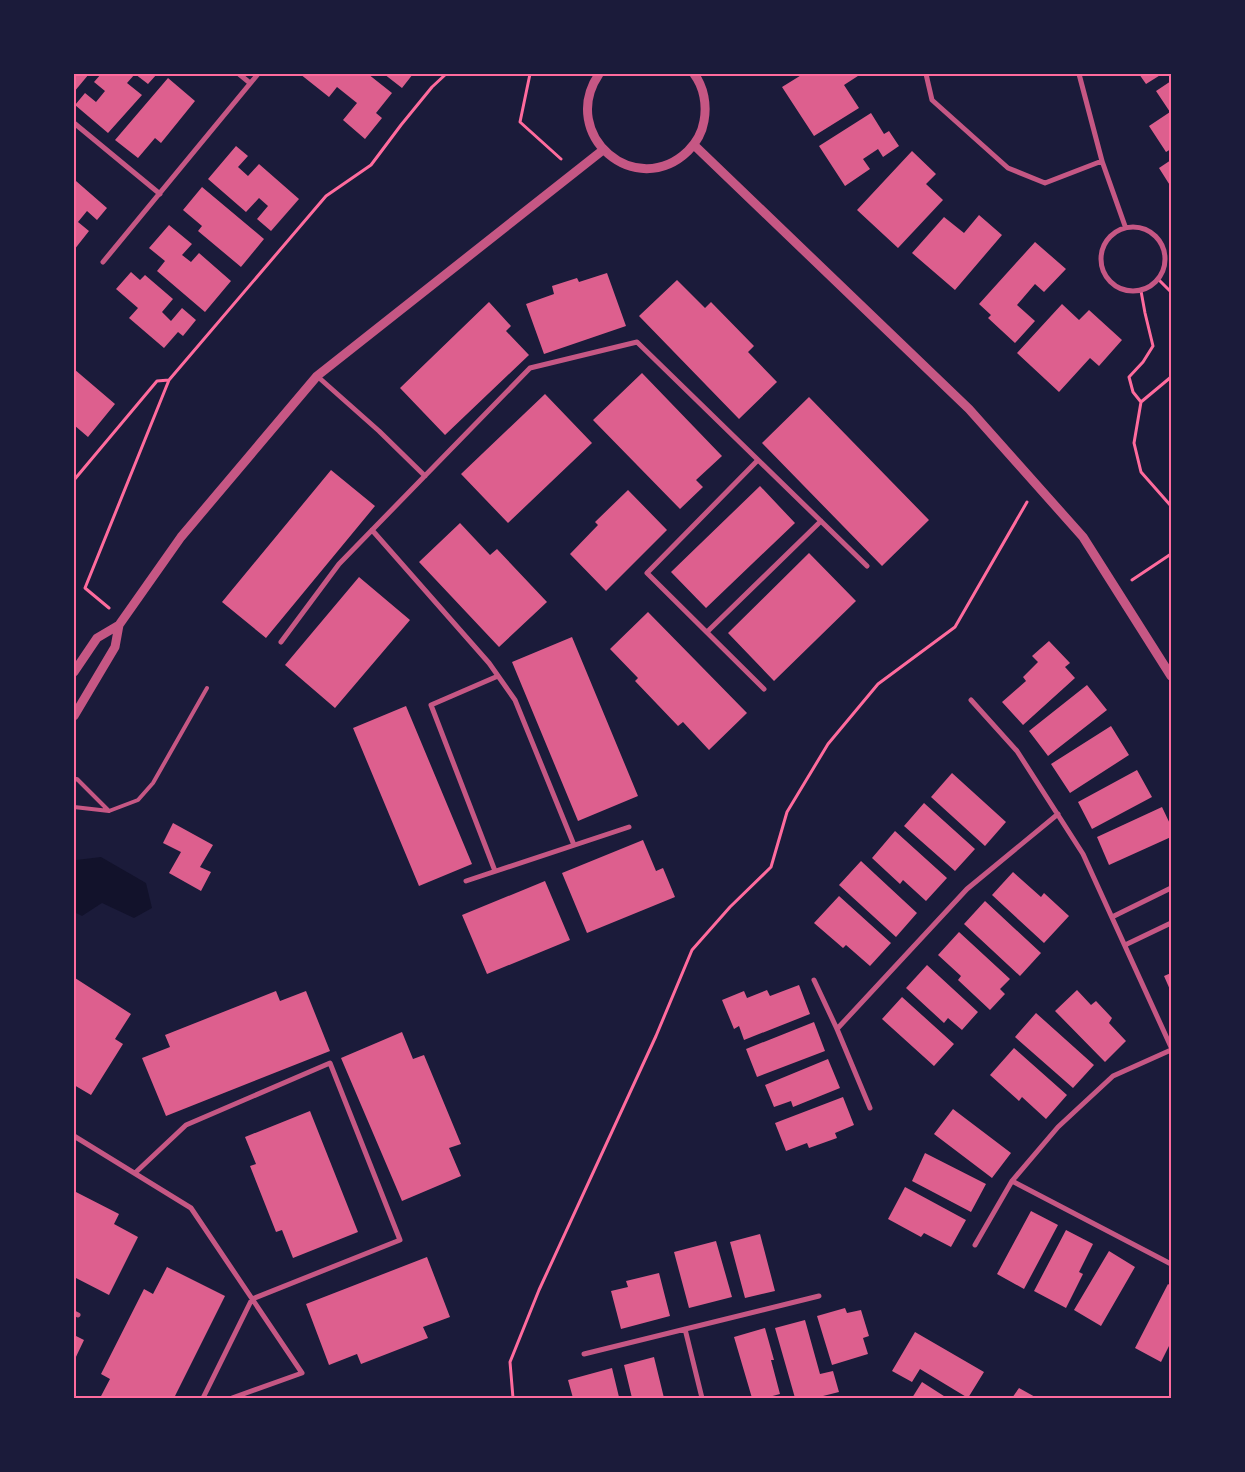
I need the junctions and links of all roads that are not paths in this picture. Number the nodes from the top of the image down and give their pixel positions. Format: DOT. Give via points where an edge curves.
graph roads {
  1 [pos="239,74"];
  2 [pos="258,74"];
  3 [pos="599,74"];
  4 [pos="694,74"];
  5 [pos="926,74"];
  6 [pos="1079,74"];
  7 [pos="250,83"];
  8 [pos="74,122"];
  9 [pos="694,145"];
  10 [pos="603,150"];
  11 [pos="1102,161"];
  12 [pos="160,194"];
  13 [pos="1125,226"];
  14 [pos="103,262"];
  15 [pos="317,376"];
  16 [pos="758,460"];
  17 [pos="425,476"];
  18 [pos="820,521"];
  19 [pos="372,530"];
  20 [pos="867,566"];
  21 [pos="121,622"];
  22 [pos="707,632"];
  23 [pos="281,642"];
  24 [pos="74,672"];
  25 [pos="498,676"];
  26 [pos="1171,676"];
  27 [pos="207,688"];
  28 [pos="764,690"];
  29 [pos="971,700"];
  30 [pos="74,716"];
  31 [pos="74,780"];
  32 [pos="74,807"];
  33 [pos="109,811"];
  34 [pos="1058,814"];
  35 [pos="630,826"];
  36 [pos="574,845"];
  37 [pos="495,871"];
  38 [pos="466,881"];
  39 [pos="1171,888"];
  40 [pos="1112,918"];
  41 [pos="1171,923"];
  42 [pos="1125,945"];
  43 [pos="814,980"];
  44 [pos="837,1029"];
  45 [pos="1171,1049"];
  46 [pos="870,1108"];
  47 [pos="74,1136"];
  48 [pos="135,1173"];
  49 [pos="1012,1181"];
  50 [pos="975,1245"];
  51 [pos="1171,1264"];
  52 [pos="819,1296"];
  53 [pos="252,1300"];
  54 [pos="685,1329"];
  55 [pos="584,1354"];
  56 [pos="203,1398"];
  57 [pos="232,1398"];
  58 [pos="702,1398"];
  1 -- 7 [label="street"];
  2 -- 7 [label="street"];
  3 -- 10 [label="street" via="587,100 587,118"];
  4 -- 9 [label="street" via="704,92 705,111 702,129"];
  5 -- 11 [label="street" via="932,100 1008,168 1044,183"];
  6 -- 11 [label="street"];
  7 -- 12 [label="street"];
  8 -- 12 [label="street"];
  9 -- 10 [label="street" via="666,165 650,168 633,167"];
  9 -- 26 [label="street" via="969,409 1083,537"];
  10 -- 15 [label="street"];
  11 -- 13 [label="street"];
  12 -- 14 [label="street"];
  13 -- 13 [label="street" via="1107,237 1100,256 1105,276 1121,290 1142,291 1159,280 1167,260 1161,240 1146,228"];
  15 -- 17 [label="street"];
  15 -- 21 [label="street" via="181,537"];
  16 -- 17 [label="street" via="637,342 530,368"];
  16 -- 18 [label="street"];
  16 -- 22 [label="street" via="647,573"];
  17 -- 19 [label="street"];
  18 -- 20 [label="street"];
  18 -- 22 [label="street"];
  19 -- 23 [label="street" via="339,564"];
  19 -- 25 [label="street"];
  21 -- 24 [label="street" via="97,638"];
  21 -- 30 [label="street" via="115,647"];
  22 -- 28 [label="street"];
  25 -- 36 [label="street" via="515,700"];
  25 -- 37 [label="street" via="431,706"];
  27 -- 33 [label="lane" via="153,783 138,800"];
  29 -- 34 [label="street" via="1016,750"];
  31 -- 33 [label="lane" via="78,779"];
  32 -- 33 [label="lane"];
  34 -- 40 [label="street" via="1083,854"];
  34 -- 44 [label="street" via="967,889"];
  35 -- 36 [label="street"];
  36 -- 37 [label="street"];
  37 -- 38 [label="street"];
  39 -- 40 [label="street"];
  40 -- 42 [label="street"];
  41 -- 42 [label="street"];
  42 -- 45 [label="street"];
  43 -- 44 [label="street"];
  44 -- 46 [label="street"];
  45 -- 49 [label="street" via="1112,1076 1058,1127"];
  47 -- 48 [label="street"];
  48 -- 53 [label="street" via="192,1208"];
  48 -- 53 [label="street" via="186,1125 330,1063 400,1240"];
  49 -- 50 [label="street"];
  49 -- 51 [label="street"];
  52 -- 54 [label="street"];
  53 -- 56 [label="street"];
  53 -- 57 [label="street" via="302,1373"];
  54 -- 55 [label="street"];
  54 -- 58 [label="street"];
}
